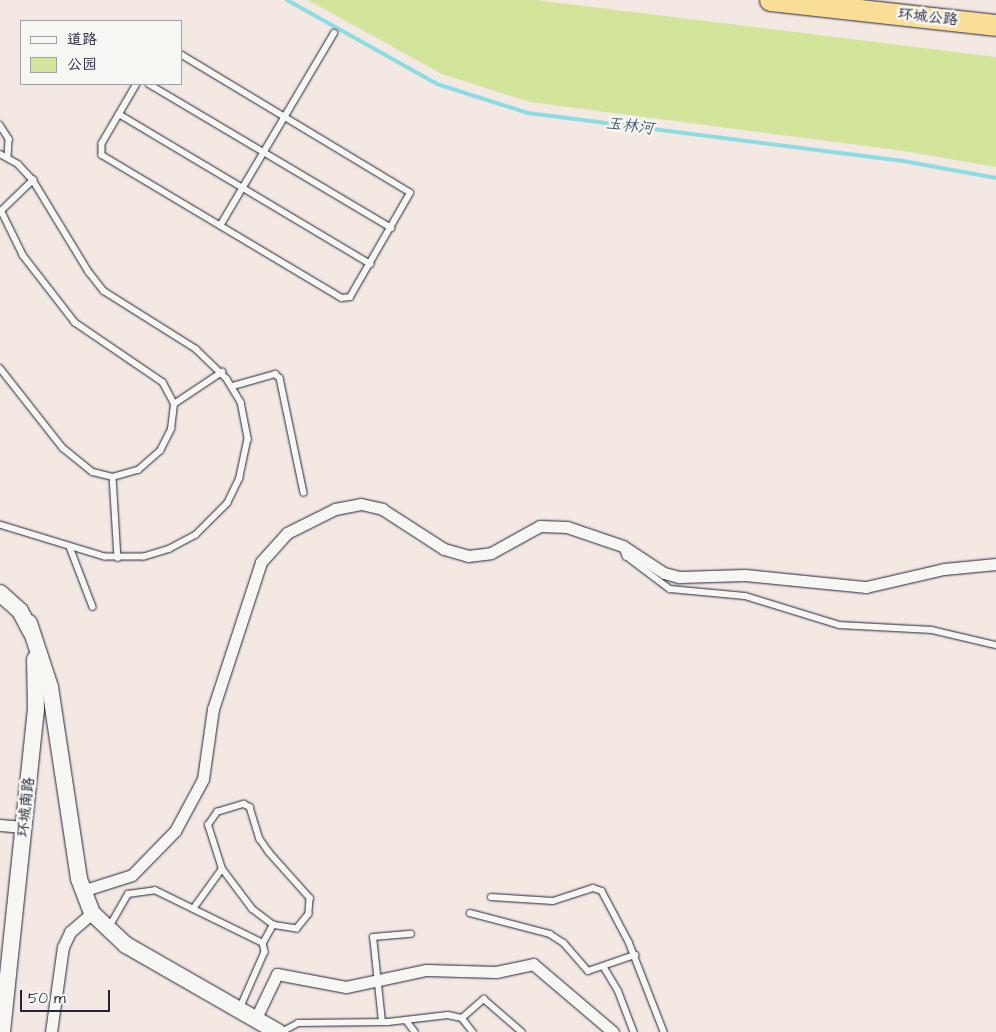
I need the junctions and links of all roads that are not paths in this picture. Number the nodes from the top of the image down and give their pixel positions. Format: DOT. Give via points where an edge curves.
graph roads {
  1 [pos="770,0"];
  2 [pos="996,25"];
  3 [pos="334,33"];
  4 [pos="182,56"];
  5 [pos="136,85"];
  6 [pos="151,85"];
  7 [pos="119,114"];
  8 [pos="284,116"];
  9 [pos="0,125"];
  10 [pos="264,152"];
  11 [pos="0,154"];
  12 [pos="8,158"];
  13 [pos="33,180"];
  14 [pos="242,188"];
  15 [pos="220,226"];
  16 [pos="392,228"];
  17 [pos="371,264"];
  18 [pos="0,368"];
  19 [pos="222,372"];
  20 [pos="233,386"];
  21 [pos="174,404"];
  22 [pos="113,476"];
  23 [pos="304,492"];
  24 [pos="0,525"];
  25 [pos="70,546"];
  26 [pos="623,546"];
  27 [pos="118,558"];
  28 [pos="996,564"];
  29 [pos="0,593"];
  30 [pos="93,607"];
  31 [pos="29,623"];
  32 [pos="996,646"];
  33 [pos="54,709"];
  34 [pos="36,710"];
  35 [pos="0,825"];
  36 [pos="24,827"];
  37 [pos="222,869"];
  38 [pos="82,891"];
  39 [pos="491,896"];
  40 [pos="193,909"];
  41 [pos="92,913"];
  42 [pos="470,914"];
  43 [pos="273,925"];
  44 [pos="108,931"];
  45 [pos="411,934"];
  46 [pos="263,943"];
  47 [pos="635,955"];
  48 [pos="604,968"];
  49 [pos="376,981"];
  50 [pos="239,1011"];
  51 [pos="462,1018"];
  52 [pos="255,1020"];
  53 [pos="406,1020"];
  54 [pos="382,1022"];
  55 [pos="2,1032"];
  56 [pos="51,1032"];
  57 [pos="278,1032"];
  58 [pos="282,1032"];
  59 [pos="415,1032"];
  60 [pos="473,1032"];
  61 [pos="522,1032"];
  62 [pos="613,1032"];
  63 [pos="634,1032"];
  64 [pos="664,1032"];
  1 -- 2 [label="highway, 环城公路"];
  3 -- 8 [label="lane"];
  4 -- 8 [label="lane"];
  5 -- 7 [label="lane"];
  6 -- 10 [label="lane"];
  7 -- 14 [label="lane"];
  7 -- 15 [label="lane" via="102,144 102,155"];
  8 -- 10 [label="lane"];
  8 -- 16 [label="lane" via="409,191 410,196"];
  9 -- 12 [label="lane" via="9,139"];
  10 -- 14 [label="lane"];
  10 -- 16 [label="lane"];
  11 -- 12 [label="lane"];
  12 -- 13 [label="lane"];
  13 -- 19 [label="lane" via="104,291 196,349"];
  13 -- 21 [label="lane" via="1,211 30,268 75,323 157,378"];
  14 -- 15 [label="lane"];
  14 -- 17 [label="lane"];
  15 -- 17 [label="lane" via="345,299 352,295"];
  16 -- 17 [label="lane"];
  18 -- 22 [label="lane" via="72,458 88,470"];
  19 -- 20 [label="lane"];
  19 -- 21 [label="lane"];
  20 -- 23 [label="lane" via="275,374 280,378"];
  20 -- 27 [label="lane" via="245,414 248,439 242,471 228,503 208,526 184,543 157,554"];
  21 -- 22 [label="lane" via="171,429 155,457 132,473"];
  22 -- 27 [label="lane"];
  24 -- 25 [label="lane"];
  25 -- 27 [label="lane"];
  25 -- 30 [label="lane"];
  26 -- 28 [label="street" via="671,576 745,574 854,587"];
  26 -- 32 [label="lane" via="626,556 670,589 732,594 839,625 926,629"];
  26 -- 38 [label="street" via="568,527 546,525 530,530 491,553 468,556 444,549 389,511 362,504 335,509 298,526 268,551 256,574 211,715 203,779 181,822 136,872"];
  29 -- 31 [label="main road"];
  31 -- 33 [label="main road" via="45,665"];
  31 -- 34 [label="main road, 环城南路" via="36,666"];
  33 -- 34 [label="main road" via="44,702"];
  33 -- 38 [label="main road"];
  34 -- 36 [label="main road, 环城南路"];
  35 -- 36 [label="street"];
  36 -- 55 [label="main road, 环城南路"];
  37 -- 40 [label="lane"];
  37 -- 43 [label="lane" via="252,909"];
  37 -- 43 [label="lane" via="208,826 217,812 244,804 250,807 260,839 269,852 310,898 309,914 297,929"];
  38 -- 41 [label="main road"];
  39 -- 47 [label="lane" via="554,901 598,888"];
  40 -- 44 [label="lane" via="156,890 143,890 128,894"];
  40 -- 46 [label="lane"];
  41 -- 44 [label="main road"];
  41 -- 56 [label="street" via="70,932 62,947"];
  42 -- 48 [label="lane" via="550,934 564,943 588,972"];
  43 -- 46 [label="lane"];
  44 -- 50 [label="main road"];
  45 -- 49 [label="lane" via="379,934 373,937"];
  46 -- 50 [label="lane" via="265,952"];
  47 -- 48 [label="lane"];
  47 -- 64 [label="lane"];
  48 -- 63 [label="lane" via="618,990"];
  49 -- 52 [label="street" via="335,987 277,974"];
  49 -- 54 [label="lane"];
  49 -- 62 [label="street" via="426,970 496,972 533,964"];
  50 -- 52 [label="main road"];
  51 -- 53 [label="lane" via="448,1015"];
  51 -- 60 [label="lane"];
  51 -- 61 [label="lane" via="484,999"];
  52 -- 57 [label="main road"];
  53 -- 54 [label="lane"];
  53 -- 59 [label="lane"];
  54 -- 58 [label="lane" via="298,1023"];
}
